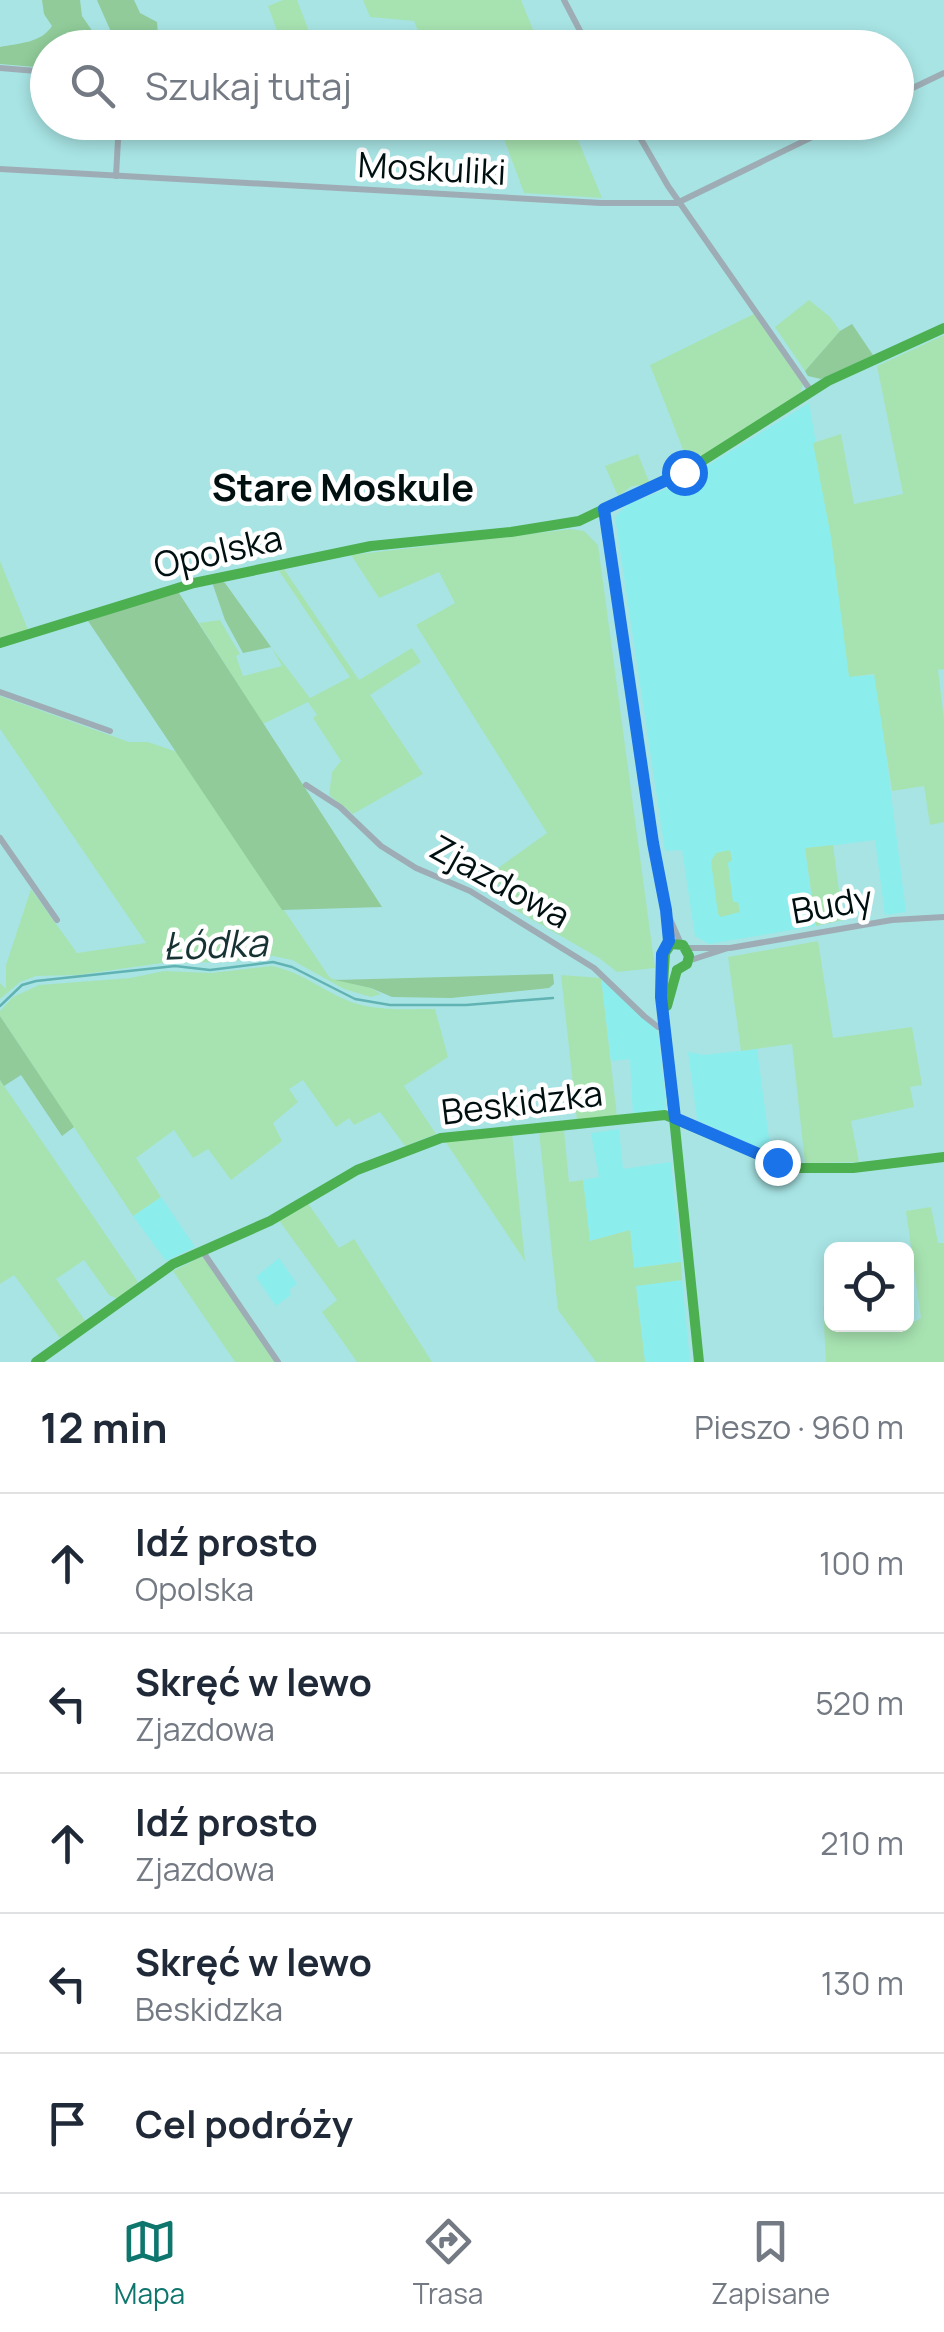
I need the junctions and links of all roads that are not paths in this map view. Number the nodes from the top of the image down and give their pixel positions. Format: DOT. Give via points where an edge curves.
graph roads {
  1 [pos="564,0"];
  2 [pos="580,30"];
  3 [pos="0,68"];
  4 [pos="30,70"];
  5 [pos="944,73"];
  6 [pos="914,87"];
  7 [pos="117,140"];
  8 [pos="641,140"];
  9 [pos="806,140"];
  10 [pos="0,169"];
  11 [pos="116,176"];
  12 [pos="680,202"];
  13 [pos="944,328"];
  14 [pos="812,391"];
  15 [pos="604,509"];
  16 [pos="0,643"];
  17 [pos="0,692"];
  18 [pos="110,731"];
  19 [pos="306,785"];
  20 [pos="0,838"];
  21 [pos="666,910"];
  22 [pos="944,916"];
  23 [pos="57,920"];
  24 [pos="667,946"];
  25 [pos="683,946"];
  26 [pos="730,948"];
  27 [pos="688,962"];
  28 [pos="664,963"];
  29 [pos="677,970"];
  30 [pos="665,1011"];
  31 [pos="667,1028"];
  32 [pos="675,1118"];
  33 [pos="944,1157"];
  34 [pos="202,1251"];
  35 [pos="36,1362"];
  36 [pos="278,1362"];
  37 [pos="699,1362"];
  1 -- 2 [label="street"];
  3 -- 4 [label="street"];
  5 -- 6 [label="street"];
  7 -- 11 [label="street"];
  8 -- 12 [label="street"];
  9 -- 12 [label="street, Moskuliki"];
  10 -- 11 [label="street, Moskuliki"];
  11 -- 12 [label="street, Moskuliki"];
  12 -- 14 [label="street"];
  13 -- 14 [label="street, Opolska"];
  14 -- 15 [label="street, Opolska" via="696,465"];
  15 -- 16 [label="street, Opolska" via="571,523 372,546 194,583"];
  15 -- 21 [label="street"];
  17 -- 18 [label="street"];
  19 -- 31 [label="street, Zjazdowa" via="381,846 481,897 594,968 644,1016"];
  20 -- 23 [label="street"];
  21 -- 24 [label="street"];
  21 -- 25 [label="street"];
  22 -- 26 [label="street, Budy"];
  24 -- 25 [label="street"];
  24 -- 28 [label="street"];
  25 -- 26 [label="street, Budy"];
  25 -- 27 [label="street"];
  26 -- 27 [label="street, Budy"];
  27 -- 29 [label="street"];
  28 -- 29 [label="street"];
  28 -- 30 [label="street"];
  29 -- 30 [label="street"];
  30 -- 31 [label="street"];
  31 -- 32 [label="street"];
  32 -- 33 [label="street, Beskidzka" via="792,1166 853,1168"];
  32 -- 34 [label="street, Beskidzka" via="441,1138 356,1170 270,1221"];
  32 -- 37 [label="street"];
  34 -- 35 [label="street, Beskidzka" via="172,1264"];
  34 -- 36 [label="street"];
}
